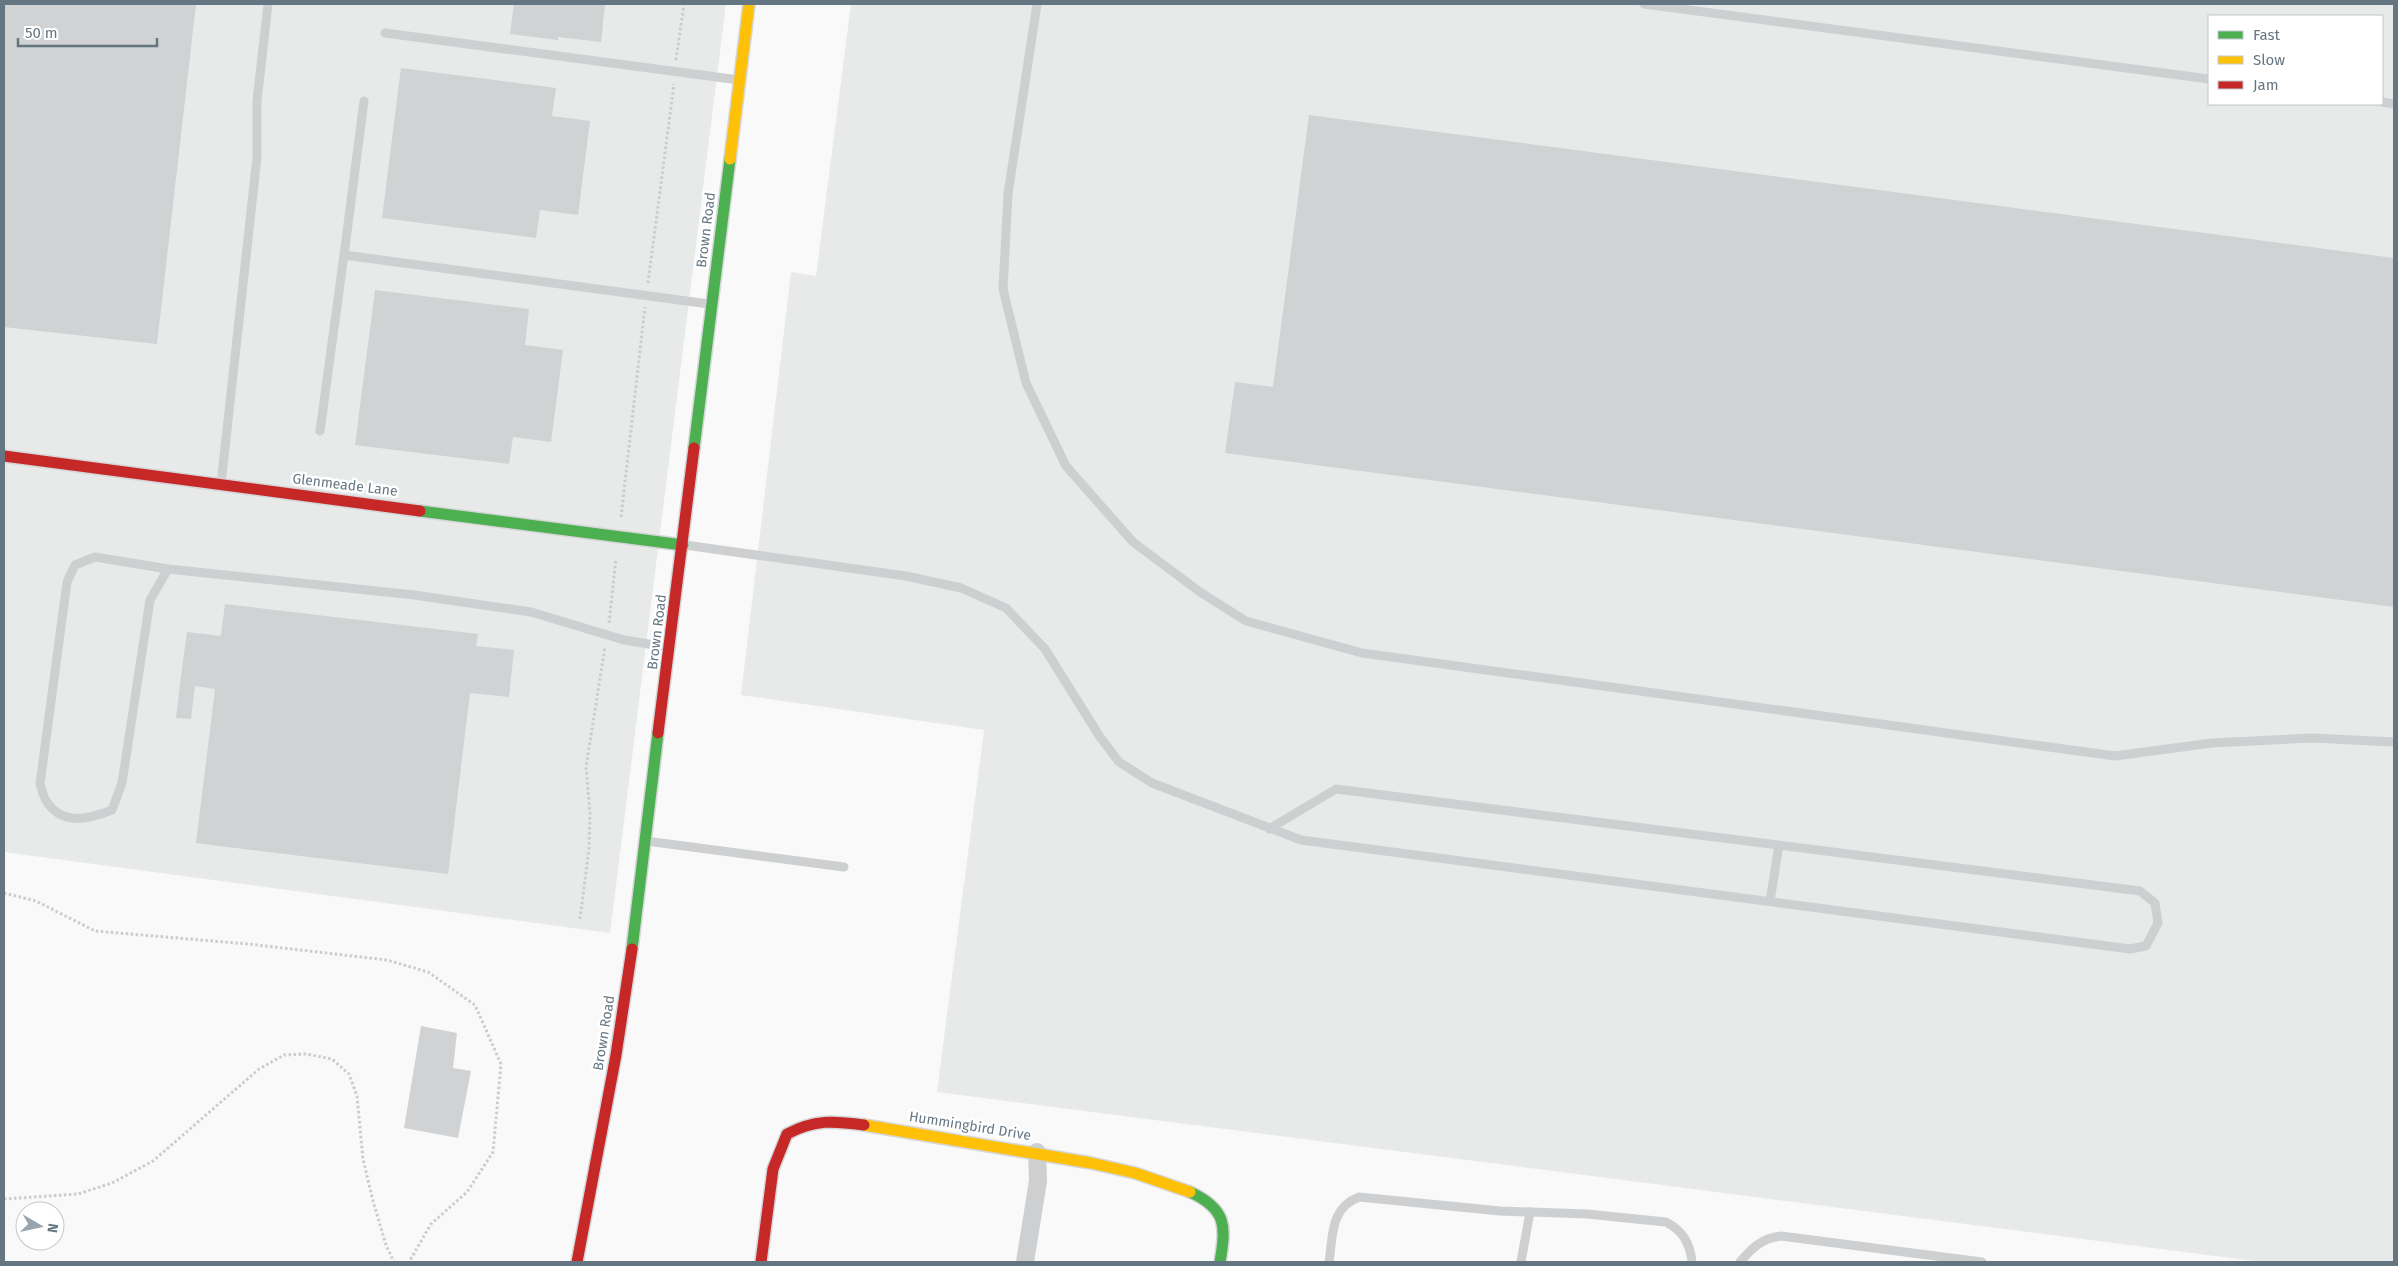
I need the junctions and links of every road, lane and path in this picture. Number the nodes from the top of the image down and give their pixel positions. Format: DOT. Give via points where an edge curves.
graph roads {
  1 [pos="268,4"];
  2 [pos="684,4"];
  3 [pos="749,4"];
  4 [pos="1037,4"];
  5 [pos="1644,4"];
  6 [pos="385,33"];
  7 [pos="675,72"];
  8 [pos="2208,79"];
  9 [pos="739,80"];
  10 [pos="364,100"];
  11 [pos="344,255"];
  12 [pos="646,295"];
  13 [pos="712,305"];
  14 [pos="320,432"];
  15 [pos="4,456"];
  16 [pos="221,484"];
  17 [pos="618,536"];
  18 [pos="683,545"];
  19 [pos="168,569"];
  20 [pos="607,634"];
  21 [pos="670,648"];
  22 [pos="2394,742"];
  23 [pos="1268,829"];
  24 [pos="646,841"];
  25 [pos="1779,846"];
  26 [pos="844,867"];
  27 [pos="4,893"];
  28 [pos="1770,901"];
  29 [pos="580,919"];
  30 [pos="1037,1152"];
  31 [pos="4,1199"];
  32 [pos="1530,1212"];
  33 [pos="1926,1258"];
  34 [pos="394,1262"];
  35 [pos="408,1262"];
  36 [pos="577,1262"];
  37 [pos="761,1262"];
  38 [pos="1025,1262"];
  39 [pos="1220,1262"];
  40 [pos="1329,1262"];
  41 [pos="1521,1262"];
  42 [pos="1692,1262"];
  43 [pos="1740,1262"];
  44 [pos="1982,1262"];
  1 -- 16 [label="lane" via="257,101 257,157"];
  2 -- 7 [label="path"];
  3 -- 9 [label="street, Brown Road"];
  4 -- 22 [label="lane" via="1008,194 1003,289 1026,383 1066,466 1133,542 1200,592 1246,621 1362,653 2114,756 2230,742 2312,738"];
  5 -- 8 [label="lane"];
  6 -- 7 [label="lane"];
  7 -- 9 [label="lane"];
  7 -- 12 [label="path"];
  9 -- 13 [label="street, Brown Road"];
  10 -- 11 [label="lane"];
  11 -- 12 [label="lane"];
  11 -- 14 [label="lane"];
  12 -- 13 [label="lane"];
  12 -- 17 [label="path"];
  13 -- 18 [label="street, Brown Road"];
  15 -- 16 [label="street, Glenmeade Lane"];
  16 -- 17 [label="street, Glenmeade Lane"];
  17 -- 18 [label="street, Glenmeade Lane"];
  17 -- 20 [label="path"];
  18 -- 21 [label="street, Brown Road"];
  18 -- 23 [label="lane" via="906,576 961,588 1006,608 1045,649 1119,762 1152,783"];
  19 -- 19 [label="lane" via="150,600 122,783 112,810 89,819 64,817 47,802 40,784 67,582 75,565 95,557"];
  19 -- 20 [label="lane" via="469,602 531,612"];
  20 -- 21 [label="lane"];
  20 -- 29 [label="path" via="586,767 589,848"];
  21 -- 24 [label="street, Brown Road"];
  23 -- 25 [label="lane" via="1336,789"];
  23 -- 28 [label="lane" via="1301,840"];
  24 -- 26 [label="lane"];
  24 -- 36 [label="street, Brown Road" via="616,1055"];
  25 -- 28 [label="lane"];
  25 -- 28 [label="lane" via="2140,891 2155,903 2158,923 2146,946 2130,949"];
  27 -- 35 [label="path" via="36,900 95,931 387,960 428,972 475,1005 501,1064 493,1152 467,1192 431,1224"];
  30 -- 37 [label="street, Hummingbird Drive" via="835,1121 806,1124 787,1134 773,1170"];
  30 -- 38 [label="street" via="1038,1181"];
  30 -- 39 [label="street, Hummingbird Drive" via="1096,1163 1204,1197 1220,1214 1223,1236"];
  31 -- 34 [label="path" via="78,1194 112,1183 153,1160 258,1069 284,1055 306,1054 332,1059 349,1074 357,1096 364,1159 373,1201"];
  32 -- 40 [label="lane" via="1359,1197 1346,1202 1339,1211"];
  32 -- 41 [label="lane"];
  32 -- 42 [label="lane" via="1666,1222 1685,1236"];
  33 -- 43 [label="lane" via="1781,1236 1770,1237 1753,1247"];
  33 -- 44 [label="lane"];
}
